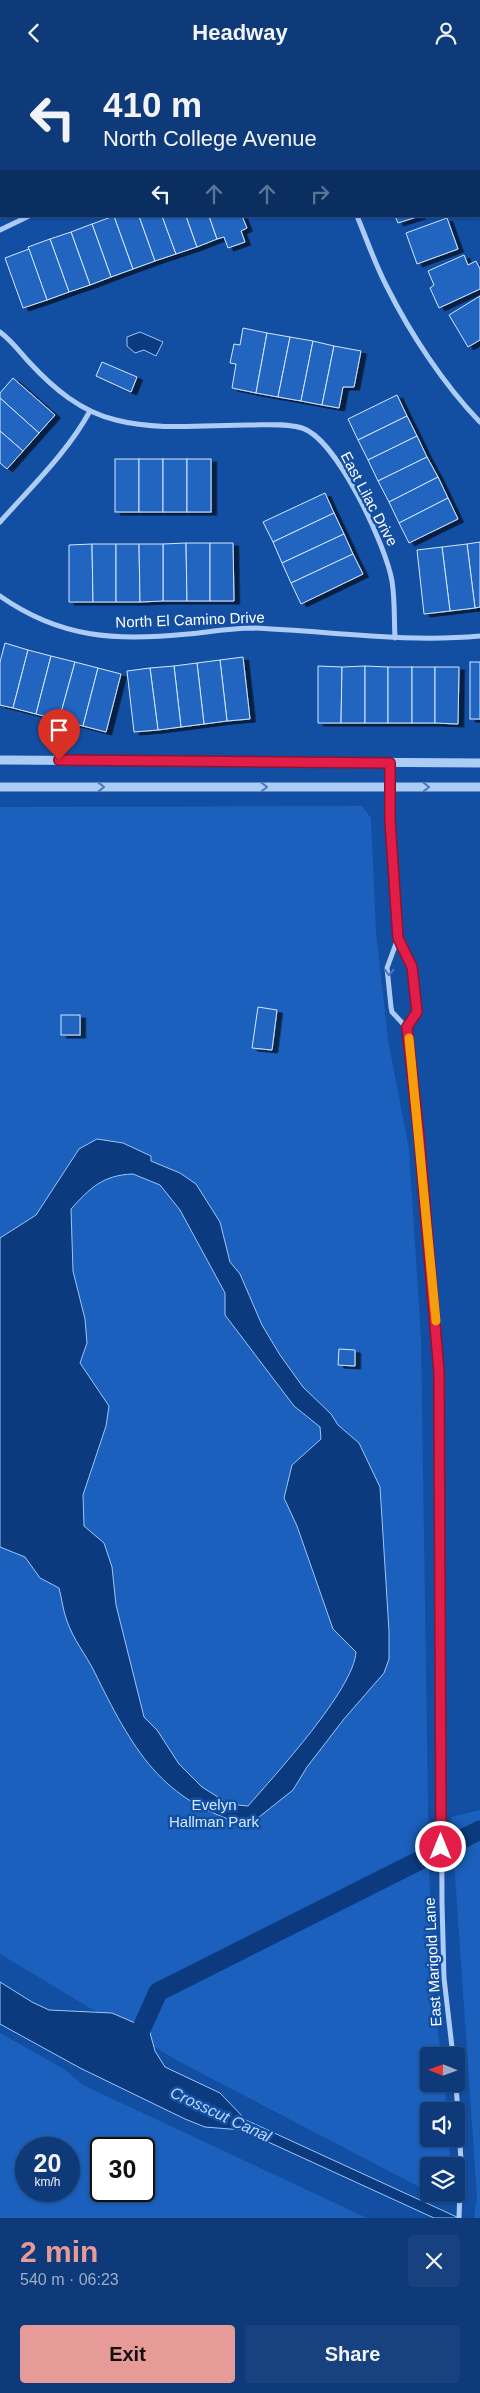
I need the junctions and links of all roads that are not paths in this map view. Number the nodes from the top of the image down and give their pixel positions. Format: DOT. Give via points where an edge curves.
graph roads {
  1 [pos="27,217"];
  2 [pos="358,217"];
  3 [pos="0,230"];
  4 [pos="0,332"];
  5 [pos="90,411"];
  6 [pos="480,422"];
  7 [pos="0,522"];
  8 [pos="0,596"];
  9 [pos="480,636"];
  10 [pos="395,638"];
  11 [pos="0,760"];
  12 [pos="390,763"];
  13 [pos="480,763"];
  14 [pos="0,787"];
  15 [pos="390,787"];
  16 [pos="480,787"];
  17 [pos="398,938"];
  18 [pos="407,1027"];
  19 [pos="452,2047"];
  20 [pos="457,2093"];
  21 [pos="460,2218"];
  1 -- 3 [label="street"];
  2 -- 6 [label="street" via="386,286 401,313"];
  4 -- 5 [label="street" via="38,372 68,398"];
  5 -- 7 [label="street" via="62,454"];
  5 -- 10 [label="street, East Lilac Drive" via="116,421 160,425 280,425 302,428 317,436 342,469 384,551 392,581"];
  8 -- 10 [label="street, North El Camino Drive" via="20,611 58,627 95,636 161,637 251,628"];
  9 -- 10 [label="street, North El Camino Drive"];
  11 -- 12 [label="street"];
  12 -- 13 [label="street"];
  12 -- 15 [label="street, East Marigold Lane"];
  14 -- 15 [label="street, one-way"];
  15 -- 16 [label="street, one-way"];
  15 -- 17 [label="street, East Marigold Lane"];
  17 -- 18 [label="street, East Marigold Lane" via="412,967 417,1012"];
  17 -- 18 [label="street, East Marigold Lane, one-way" via="388,968 391,1007"];
  18 -- 19 [label="street, East Marigold Lane" via="440,1389 442,1903 444,1978"];
  20 -- 21 [label="street" via="461,2160"];
}
